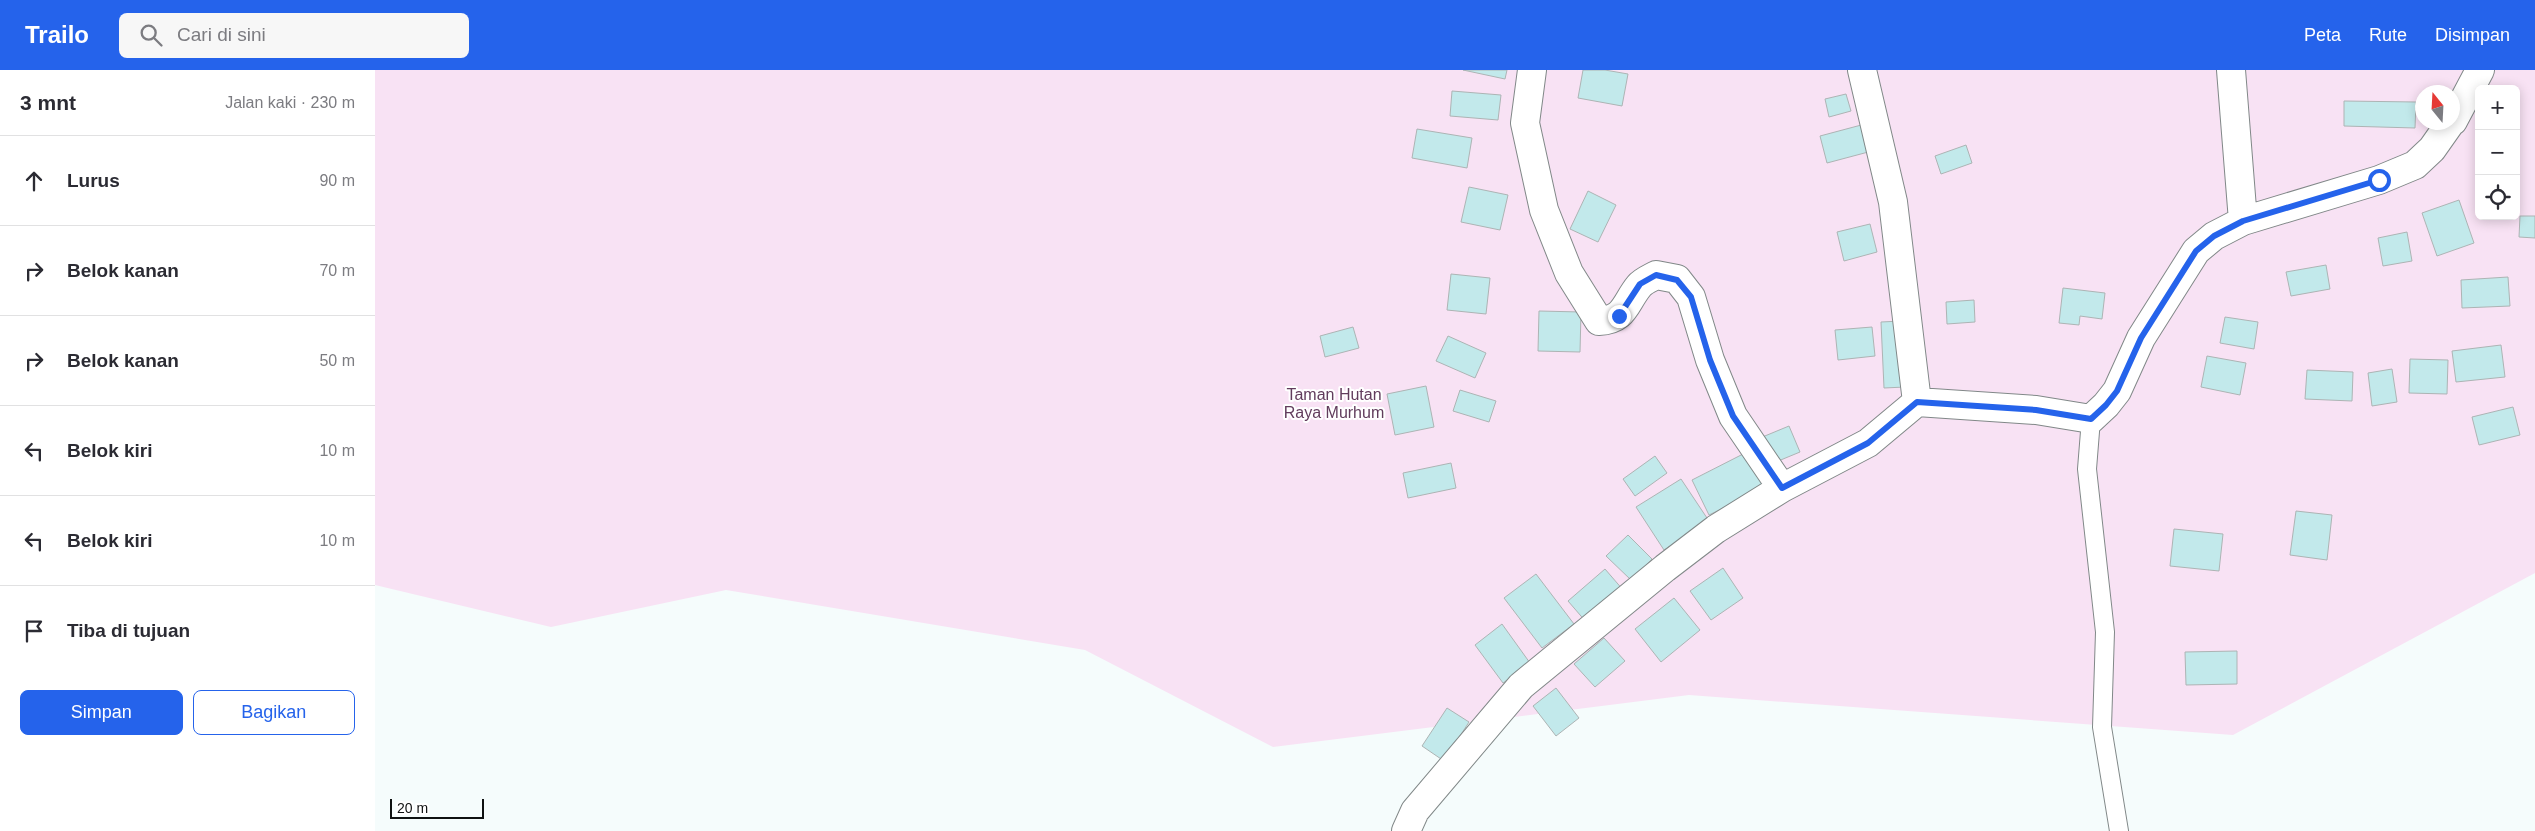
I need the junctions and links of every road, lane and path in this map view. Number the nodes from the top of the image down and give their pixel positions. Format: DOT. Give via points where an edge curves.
graph roads {
  1 [pos="1532,70"];
  2 [pos="1861,70"];
  3 [pos="2231,70"];
  4 [pos="2479,70"];
  5 [pos="2460,107"];
  6 [pos="2446,130"];
  7 [pos="2243,221"];
  8 [pos="1917,402"];
  9 [pos="2091,419"];
  10 [pos="1782,488"];
  11 [pos="1406,831"];
  12 [pos="2119,831"];
  1 -- 10 [label="street" via="1525,123 1544,210 1569,273 1599,321 1619,316 1640,284 1656,275 1677,280 1691,297 1710,360 1733,416"];
  2 -- 8 [label="street" via="1893,202"];
  3 -- 7 [label="street"];
  4 -- 5 [label="street"];
  6 -- 7 [label="street" via="2415,165 2379,180"];
  7 -- 9 [label="street" via="2214,236 2196,251 2141,338 2117,391"];
  8 -- 9 [label="street" via="2036,410"];
  8 -- 10 [label="street" via="1868,443"];
  9 -- 12 [label="lane" via="2087,469 2105,632 2102,727"];
  10 -- 11 [label="street" via="1715,529 1521,686 1415,811"];
}
